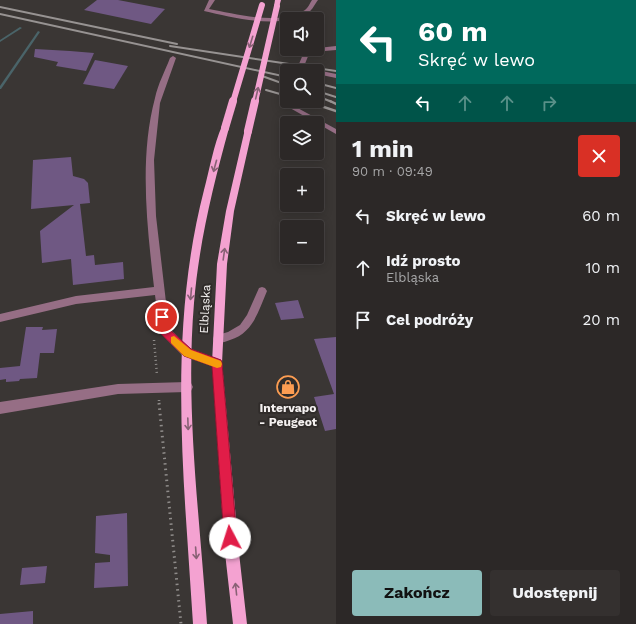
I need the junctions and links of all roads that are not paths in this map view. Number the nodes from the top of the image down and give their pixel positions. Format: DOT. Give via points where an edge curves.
graph roads {
  1 [pos="212,0"];
  2 [pos="315,0"];
  3 [pos="262,2"];
  4 [pos="278,3"];
  5 [pos="336,48"];
  6 [pos="173,58"];
  7 [pos="303,64"];
  8 [pos="324,73"];
  9 [pos="336,76"];
  10 [pos="294,108"];
  11 [pos="336,132"];
  12 [pos="160,290"];
  13 [pos="262,291"];
  14 [pos="0,318"];
  15 [pos="218,340"];
  16 [pos="187,353"];
  17 [pos="217,363"];
  18 [pos="187,387"];
  19 [pos="0,408"];
  20 [pos="200,624"];
  21 [pos="240,624"];
  1 -- 2 [label="street" via="206,10 283,19 305,13 313,6"];
  3 -- 16 [label="main road, Elbląska, one-way, bridge" via="204,206 194,259"];
  15 -- 4 [label="main road, Elbląska, one-way, bridge" via="222,264 230,210"];
  5 -- 7 [label="street" via="312,50 306,53"];
  6 -- 12 [label="street" via="157,102 151,154 151,210"];
  8 -- 9 [label="street"];
  10 -- 11 [label="street"];
  12 -- 14 [label="street" via="76,300"];
  12 -- 16 [label="street" via="164,330"];
  13 -- 15 [label="street" via="246,328 231,337"];
  15 -- 17 [label="main road, Elbląska"];
  16 -- 17 [label="street"];
  16 -- 18 [label="main road, Elbląska"];
  21 -- 17 [label="main road, Elbląska, one-way" via="230,538"];
  18 -- 19 [label="street" via="118,389"];
  18 -- 20 [label="main road, Elbląska, one-way"];
}
